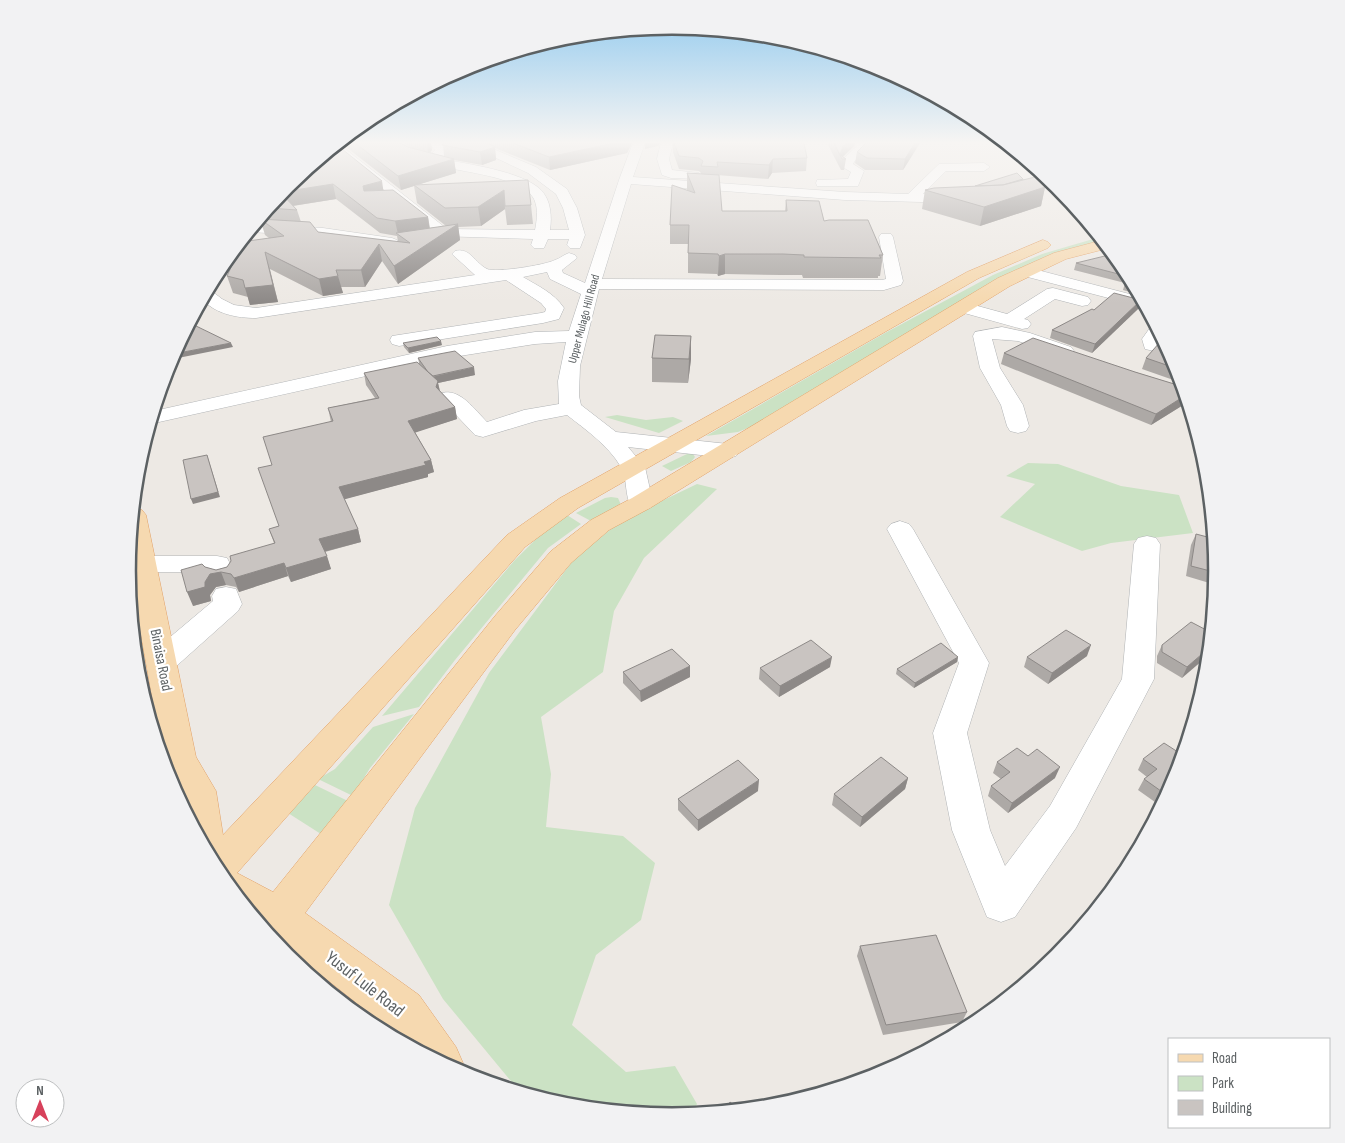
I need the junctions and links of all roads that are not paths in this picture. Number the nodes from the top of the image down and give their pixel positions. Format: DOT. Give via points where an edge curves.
graph roads {
  1 [pos="399,196"];
  2 [pos="538,196"];
  3 [pos="564,196"];
  4 [pos="620,196"];
  5 [pos="845,196"];
  6 [pos="856,196"];
  7 [pos="998,196"];
  8 [pos="995,197"];
  9 [pos="911,198"];
  10 [pos="972,199"];
  11 [pos="962,211"];
  12 [pos="260,228"];
  13 [pos="1089,234"];
  14 [pos="447,235"];
  15 [pos="886,237"];
  16 [pos="428,242"];
  17 [pos="408,243"];
  18 [pos="540,244"];
  19 [pos="575,244"];
  20 [pos="1099,246"];
  21 [pos="460,254"];
  22 [pos="557,265"];
  23 [pos="1022,274"];
  24 [pos="509,275"];
  25 [pos="973,275"];
  26 [pos="1125,284"];
  27 [pos="592,288"];
  28 [pos="210,299"];
  29 [pos="1136,301"];
  30 [pos="1086,302"];
  31 [pos="963,307"];
  32 [pos="1010,320"];
  33 [pos="1052,332"];
  34 [pos="1154,334"];
  35 [pos="576,336"];
  36 [pos="399,340"];
  37 [pos="1160,347"];
  38 [pos="1085,358"];
  39 [pos="449,397"];
  40 [pos="571,408"];
  41 [pos="159,416"];
  42 [pos="1018,426"];
  43 [pos="609,438"];
  44 [pos="672,445"];
  45 [pos="728,451"];
  46 [pos="633,467"];
  47 [pos="641,504"];
  48 [pos="900,529"];
  49 [pos="137,536"];
  50 [pos="1147,544"];
  51 [pos="142,564"];
  52 [pos="161,662"];
  53 [pos="204,832"];
  54 [pos="222,863"];
  55 [pos="260,913"];
  56 [pos="272,924"];
  57 [pos="432,1051"];
  1 -- 14 [label="street"];
  2 -- 18 [label="street" via="544,217"];
  3 -- 19 [label="street" via="570,208"];
  4 -- 27 [label="street, Upper Mulago Hill Road"];
  5 -- 11 [label="street" via="869,205"];
  6 -- 9 [label="street"];
  7 -- 8 [label="street"];
  9 -- 10 [label="street"];
  12 -- 17 [label="street" via="322,232"];
  13 -- 25 [label="main road" via="1038,247"];
  14 -- 16 [label="street"];
  14 -- 18 [label="street"];
  15 -- 27 [label="street" via="895,281 884,285"];
  18 -- 19 [label="street"];
  18 -- 22 [label="street" via="536,255"];
  19 -- 22 [label="street" via="572,256"];
  20 -- 23 [label="main road" via="1060,256"];
  21 -- 24 [label="street" via="483,274"];
  22 -- 24 [label="street"];
  22 -- 27 [label="street" via="554,269 556,276"];
  23 -- 25 [label="main road"];
  23 -- 26 [label="street" via="1118,287"];
  23 -- 29 [label="street"];
  23 -- 31 [label="main road"];
  24 -- 28 [label="street" via="256,313 221,306"];
  24 -- 36 [label="street" via="547,299 555,308 554,315"];
  25 -- 44 [label="main road"];
  27 -- 35 [label="street, Upper Mulago Hill Road"];
  30 -- 32 [label="street" via="1053,293"];
  31 -- 32 [label="street"];
  31 -- 45 [label="main road"];
  32 -- 33 [label="street"];
  34 -- 37 [label="street" via="1152,345"];
  35 -- 40 [label="street, Upper Mulago Hill Road" via="570,367"];
  35 -- 41 [label="street" via="525,339 447,352"];
  38 -- 42 [label="street" via="1012,334 991,332 982,336 990,368 1012,405"];
  39 -- 40 [label="street" via="483,430 532,415"];
  40 -- 43 [label="street"];
  43 -- 44 [label="street"];
  43 -- 46 [label="street"];
  44 -- 45 [label="street"];
  44 -- 46 [label="main road"];
  45 -- 47 [label="main road"];
  46 -- 47 [label="street"];
  46 -- 54 [label="main road" via="569,503 516,541"];
  47 -- 56 [label="main road" via="600,525 561,558 505,623"];
  48 -- 50 [label="street" via="974,662 950,733 970,830 1000,904 1063,817 1138,679"];
  49 -- 51 [label="main road, Binaisa Road"];
  51 -- 52 [label="main road, Binaisa Road"];
  51 -- 52 [label="street" via="217,564 228,604"];
  52 -- 53 [label="main road, Binaisa Road" via="179,760 198,790"];
  55 -- 56 [label="main road, Yusuf Lule Road"];
  56 -- 57 [label="main road, Yusuf Lule Road" via="403,1011"];
}
